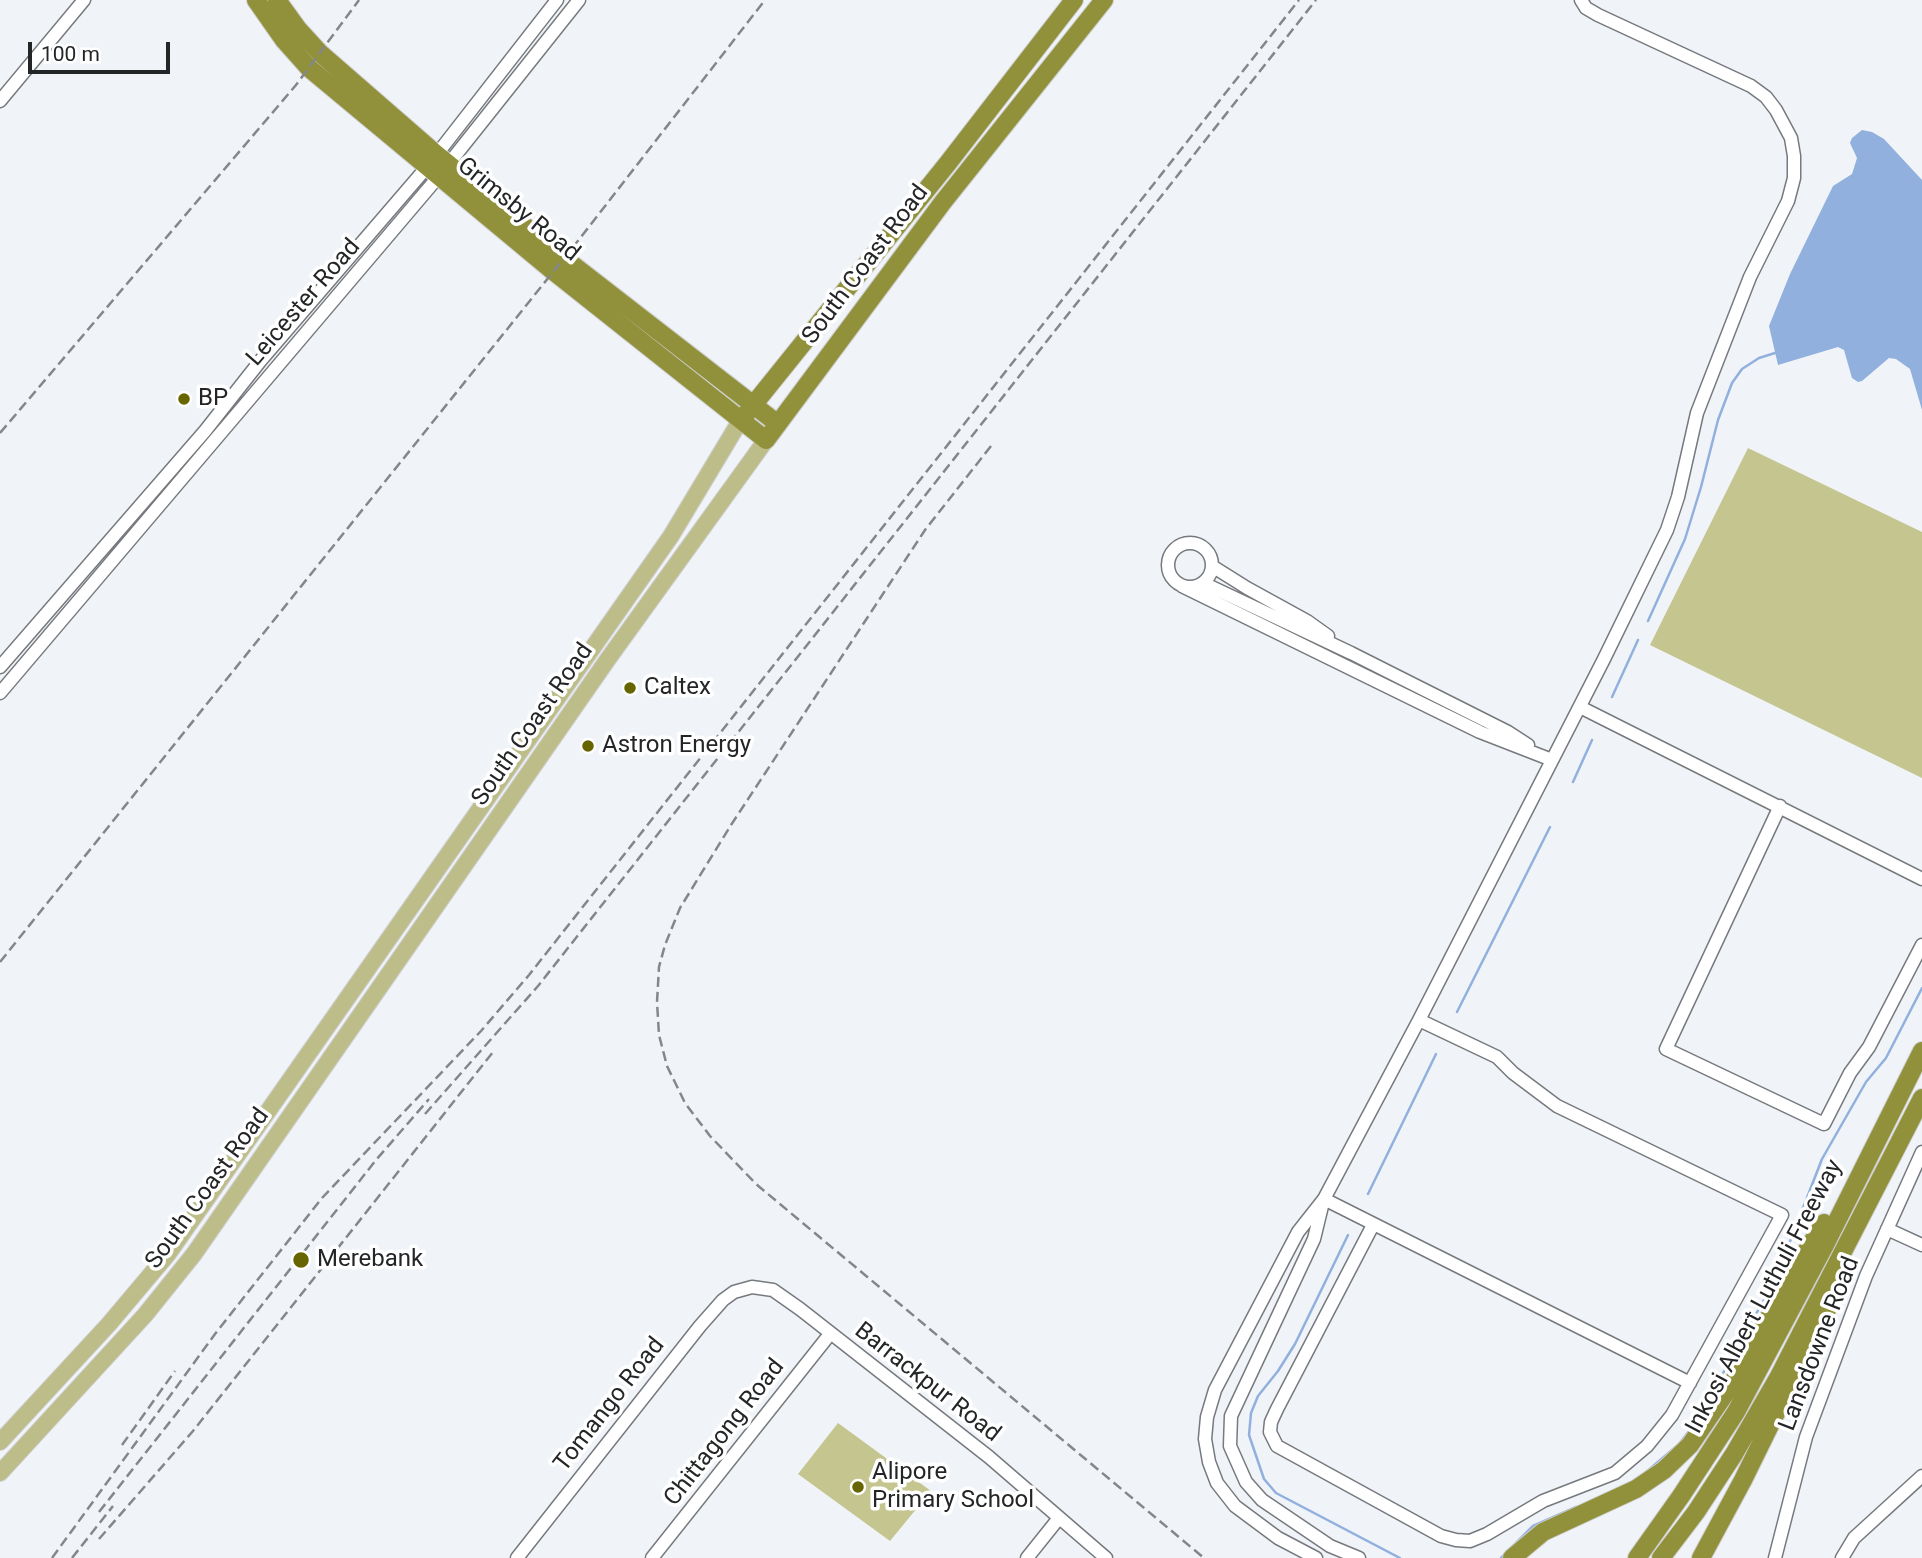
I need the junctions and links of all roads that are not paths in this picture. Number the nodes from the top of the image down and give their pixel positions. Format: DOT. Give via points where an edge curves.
graph roads {
  1 [pos="84,0"];
  2 [pos="256,0"];
  3 [pos="277,0"];
  4 [pos="557,0"];
  5 [pos="579,0"];
  6 [pos="1074,0"];
  7 [pos="1104,0"];
  8 [pos="1581,0"];
  9 [pos="291,35"];
  10 [pos="528,37"];
  11 [pos="542,48"];
  12 [pos="0,101"];
  13 [pos="438,165"];
  14 [pos="753,405"];
  15 [pos="740,421"];
  16 [pos="778,424"];
  17 [pos="766,440"];
  18 [pos="691,504"];
  19 [pos="710,517"];
  20 [pos="1212,566"];
  21 [pos="1203,583"];
  22 [pos="1182,586"];
  23 [pos="1351,653"];
  24 [pos="0,667"];
  25 [pos="579,667"];
  26 [pos="594,680"];
  27 [pos="0,693"];
  28 [pos="1580,707"];
  29 [pos="1552,760"];
  30 [pos="510,765"];
  31 [pos="527,777"];
  32 [pos="1780,806"];
  33 [pos="464,830"];
  34 [pos="482,842"];
  35 [pos="437,869"];
  36 [pos="1922,879"];
  37 [pos="455,880"];
  38 [pos="1922,945"];
  39 [pos="365,971"];
  40 [pos="383,984"];
  41 [pos="1419,1020"];
  42 [pos="1922,1051"];
  43 [pos="1922,1098"];
  44 [pos="1878,1137"];
  45 [pos="1922,1152"];
  46 [pos="229,1164"];
  47 [pos="248,1178"];
  48 [pos="1878,1185"];
  49 [pos="1324,1199"];
  50 [pos="1373,1225"];
  51 [pos="1886,1229"];
  52 [pos="1922,1245"];
  53 [pos="745,1288"];
  54 [pos="830,1334"];
  55 [pos="70,1366"];
  56 [pos="87,1378"];
  57 [pos="1690,1383"];
  58 [pos="0,1442"];
  59 [pos="14,1458"];
  60 [pos="0,1473"];
  61 [pos="1922,1476"];
  62 [pos="0,1485"];
  63 [pos="1059,1518"];
  64 [pos="1512,1557"];
  65 [pos="517,1558"];
  66 [pos="652,1558"];
  67 [pos="1027,1558"];
  68 [pos="1106,1558"];
  69 [pos="1315,1558"];
  70 [pos="1359,1558"];
  71 [pos="1637,1558"];
  72 [pos="1661,1558"];
  73 [pos="1701,1558"];
  74 [pos="1775,1558"];
  75 [pos="1842,1558"];
  1 -- 12 [label="street"];
  2 -- 9 [label="highway, Grimsby Road"];
  3 -- 9 [label="highway, Grimsby Road"];
  4 -- 10 [label="street, Leicester Road"];
  5 -- 11 [label="street, Leicester Road"];
  6 -- 14 [label="highway, South Coast Road"];
  7 -- 16 [label="highway, South Coast Road" via="936,212"];
  8 -- 28 [label="street" via="1598,15 1766,97 1791,138 1794,178 1697,413 1667,530"];
  9 -- 13 [label="highway, Grimsby Road" via="331,63"];
  10 -- 11 [label="street"];
  10 -- 13 [label="street, Leicester Road"];
  11 -- 13 [label="street, Leicester Road"];
  13 -- 14 [label="highway, Grimsby Road"];
  13 -- 15 [label="highway, Grimsby Road"];
  13 -- 24 [label="street, Leicester Road" via="261,360"];
  13 -- 27 [label="street, Leicester Road"];
  14 -- 15 [label="highway, South Coast Road"];
  14 -- 16 [label="highway, Grimsby Road"];
  15 -- 17 [label="highway, Grimsby Road"];
  15 -- 18 [label="main road, South Coast Road"];
  16 -- 17 [label="highway, South Coast Road"];
  17 -- 19 [label="main road, South Coast Road"];
  18 -- 19 [label="main road"];
  18 -- 25 [label="main road, South Coast Road"];
  19 -- 26 [label="main road, South Coast Road"];
  20 -- 21 [label="street"];
  20 -- 22 [label="street" via="1200,546 1179,545 1168,563 1171,577"];
  20 -- 23 [label="street" via="1307,621"];
  21 -- 22 [label="street"];
  21 -- 23 [label="street"];
  22 -- 29 [label="street" via="1480,732"];
  23 -- 29 [label="street"];
  25 -- 26 [label="main road"];
  25 -- 30 [label="main road, South Coast Road"];
  26 -- 31 [label="main road, South Coast Road"];
  28 -- 29 [label="street"];
  28 -- 32 [label="street"];
  29 -- 41 [label="street"];
  30 -- 31 [label="main road"];
  30 -- 33 [label="main road, South Coast Road"];
  31 -- 34 [label="main road, South Coast Road"];
  32 -- 36 [label="street"];
  32 -- 38 [label="street" via="1666,1049 1824,1124"];
  33 -- 34 [label="main road"];
  33 -- 35 [label="main road, South Coast Road"];
  34 -- 37 [label="main road, South Coast Road"];
  35 -- 37 [label="main road"];
  35 -- 39 [label="main road, South Coast Road"];
  37 -- 40 [label="main road, South Coast Road"];
  39 -- 40 [label="main road"];
  39 -- 46 [label="main road, South Coast Road"];
  40 -- 47 [label="main road, South Coast Road"];
  41 -- 49 [label="street"];
  41 -- 57 [label="street" via="1497,1057 1557,1106 1782,1215"];
  42 -- 44 [label="highway, Inkosi Albert Luthuli Freeway"];
  43 -- 48 [label="highway, Inkosi Albert Luthuli Freeway"];
  44 -- 64 [label="highway" via="1800,1261 1732,1384 1690,1445 1636,1489 1543,1532"];
  44 -- 71 [label="highway, Inkosi Albert Luthuli Freeway" via="1736,1412"];
  45 -- 51 [label="street, Lansdowne Road"];
  46 -- 47 [label="main road"];
  46 -- 55 [label="main road, South Coast Road" via="168,1254"];
  47 -- 56 [label="main road, South Coast Road" via="176,1278"];
  48 -- 72 [label="highway, Inkosi Albert Luthuli Freeway" via="1778,1378 1726,1466"];
  48 -- 73 [label="highway" via="1833,1298"];
  49 -- 50 [label="street"];
  49 -- 69 [label="street" via="1298,1232 1215,1390 1205,1439 1217,1483 1235,1506"];
  49 -- 70 [label="street" via="1314,1239 1231,1416 1230,1446 1246,1482 1262,1500 1330,1546"];
  50 -- 57 [label="street"];
  50 -- 57 [label="street" via="1270,1422 1270,1432 1276,1446 1441,1536 1470,1541 1487,1535 1543,1501 1615,1473 1647,1446"];
  51 -- 52 [label="street"];
  51 -- 74 [label="street, Lansdowne Road" via="1806,1437"];
  53 -- 54 [label="street, Barrackpur Road" via="779,1293"];
  53 -- 65 [label="street, Tomango Road" via="723,1300 700,1326"];
  54 -- 63 [label="street, Barrackpur Road" via="989,1457"];
  54 -- 66 [label="street, Chittagong Road"];
  55 -- 56 [label="main road"];
  55 -- 58 [label="main road, South Coast Road"];
  56 -- 59 [label="main road, South Coast Road"];
  59 -- 60 [label="main road, South Coast Road"];
  59 -- 62 [label="main road"];
  61 -- 75 [label="street" via="1854,1538"];
  63 -- 67 [label="street"];
  63 -- 68 [label="street, Barrackpur Road"];
}
